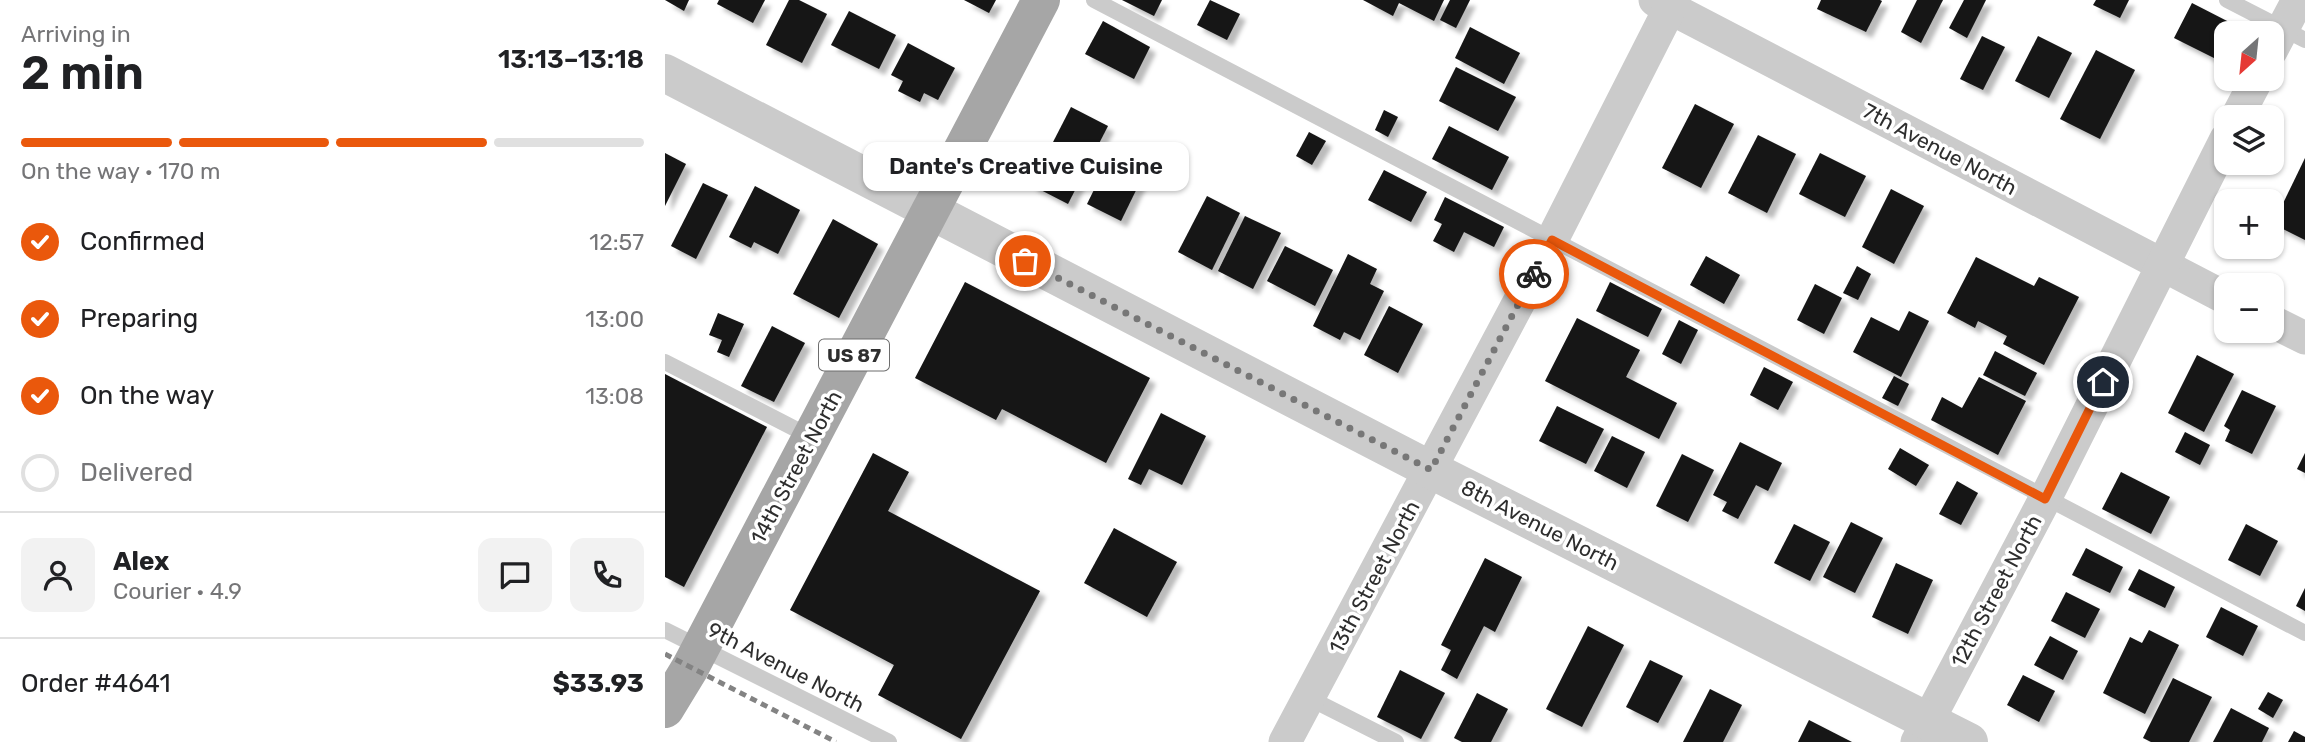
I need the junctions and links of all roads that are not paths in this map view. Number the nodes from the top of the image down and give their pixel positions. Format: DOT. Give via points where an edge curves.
graph roads {
  1 [pos="1041,0"];
  2 [pos="1094,0"];
  3 [pos="2227,0"];
  4 [pos="1666,3"];
  5 [pos="2289,30"];
  6 [pos="665,73"];
  7 [pos="2214,162"];
  8 [pos="929,211"];
  9 [pos="1552,240"];
  10 [pos="2161,265"];
  11 [pos="2214,292"];
  12 [pos="2284,328"];
  13 [pos="2305,338"];
  14 [pos="665,362"];
  15 [pos="811,438"];
  16 [pos="1431,470"];
  17 [pos="2045,499"];
  18 [pos="665,630"];
  19 [pos="2305,634"];
  20 [pos="701,648"];
  21 [pos="1309,698"];
  22 [pos="665,709"];
  23 [pos="1923,731"];
  24 [pos="889,742"];
  25 [pos="1285,742"];
  26 [pos="1396,742"];
  27 [pos="1969,742"];
  1 -- 8 [label="main road, 14th Street North / US 87"];
  2 -- 9 [label="lane"];
  3 -- 5 [label="lane"];
  4 -- 9 [label="street, 13th Street North"];
  4 -- 10 [label="street, 7th Avenue North"];
  6 -- 8 [label="street, 8th Avenue North"];
  7 -- 10 [label="street, 12th Street North"];
  8 -- 15 [label="main road, 14th Street North / US 87"];
  8 -- 16 [label="street, 8th Avenue North"];
  9 -- 16 [label="street, 13th Street North"];
  9 -- 17 [label="lane"];
  10 -- 11 [label="street, 7th Avenue North"];
  10 -- 17 [label="street, 12th Street North"];
  12 -- 13 [label="street"];
  14 -- 15 [label="lane"];
  15 -- 20 [label="main road, 14th Street North / US 87"];
  16 -- 21 [label="street, 13th Street North"];
  16 -- 23 [label="street, 8th Avenue North"];
  17 -- 19 [label="lane"];
  17 -- 23 [label="street, 12th Street North"];
  18 -- 20 [label="lane, 9th Avenue North"];
  20 -- 22 [label="main road, 14th Street North / US 87"];
  20 -- 24 [label="lane, 9th Avenue North"];
  21 -- 25 [label="street, 13th Street North"];
  21 -- 26 [label="lane"];
  23 -- 27 [label="street, 8th Avenue North"];
}
